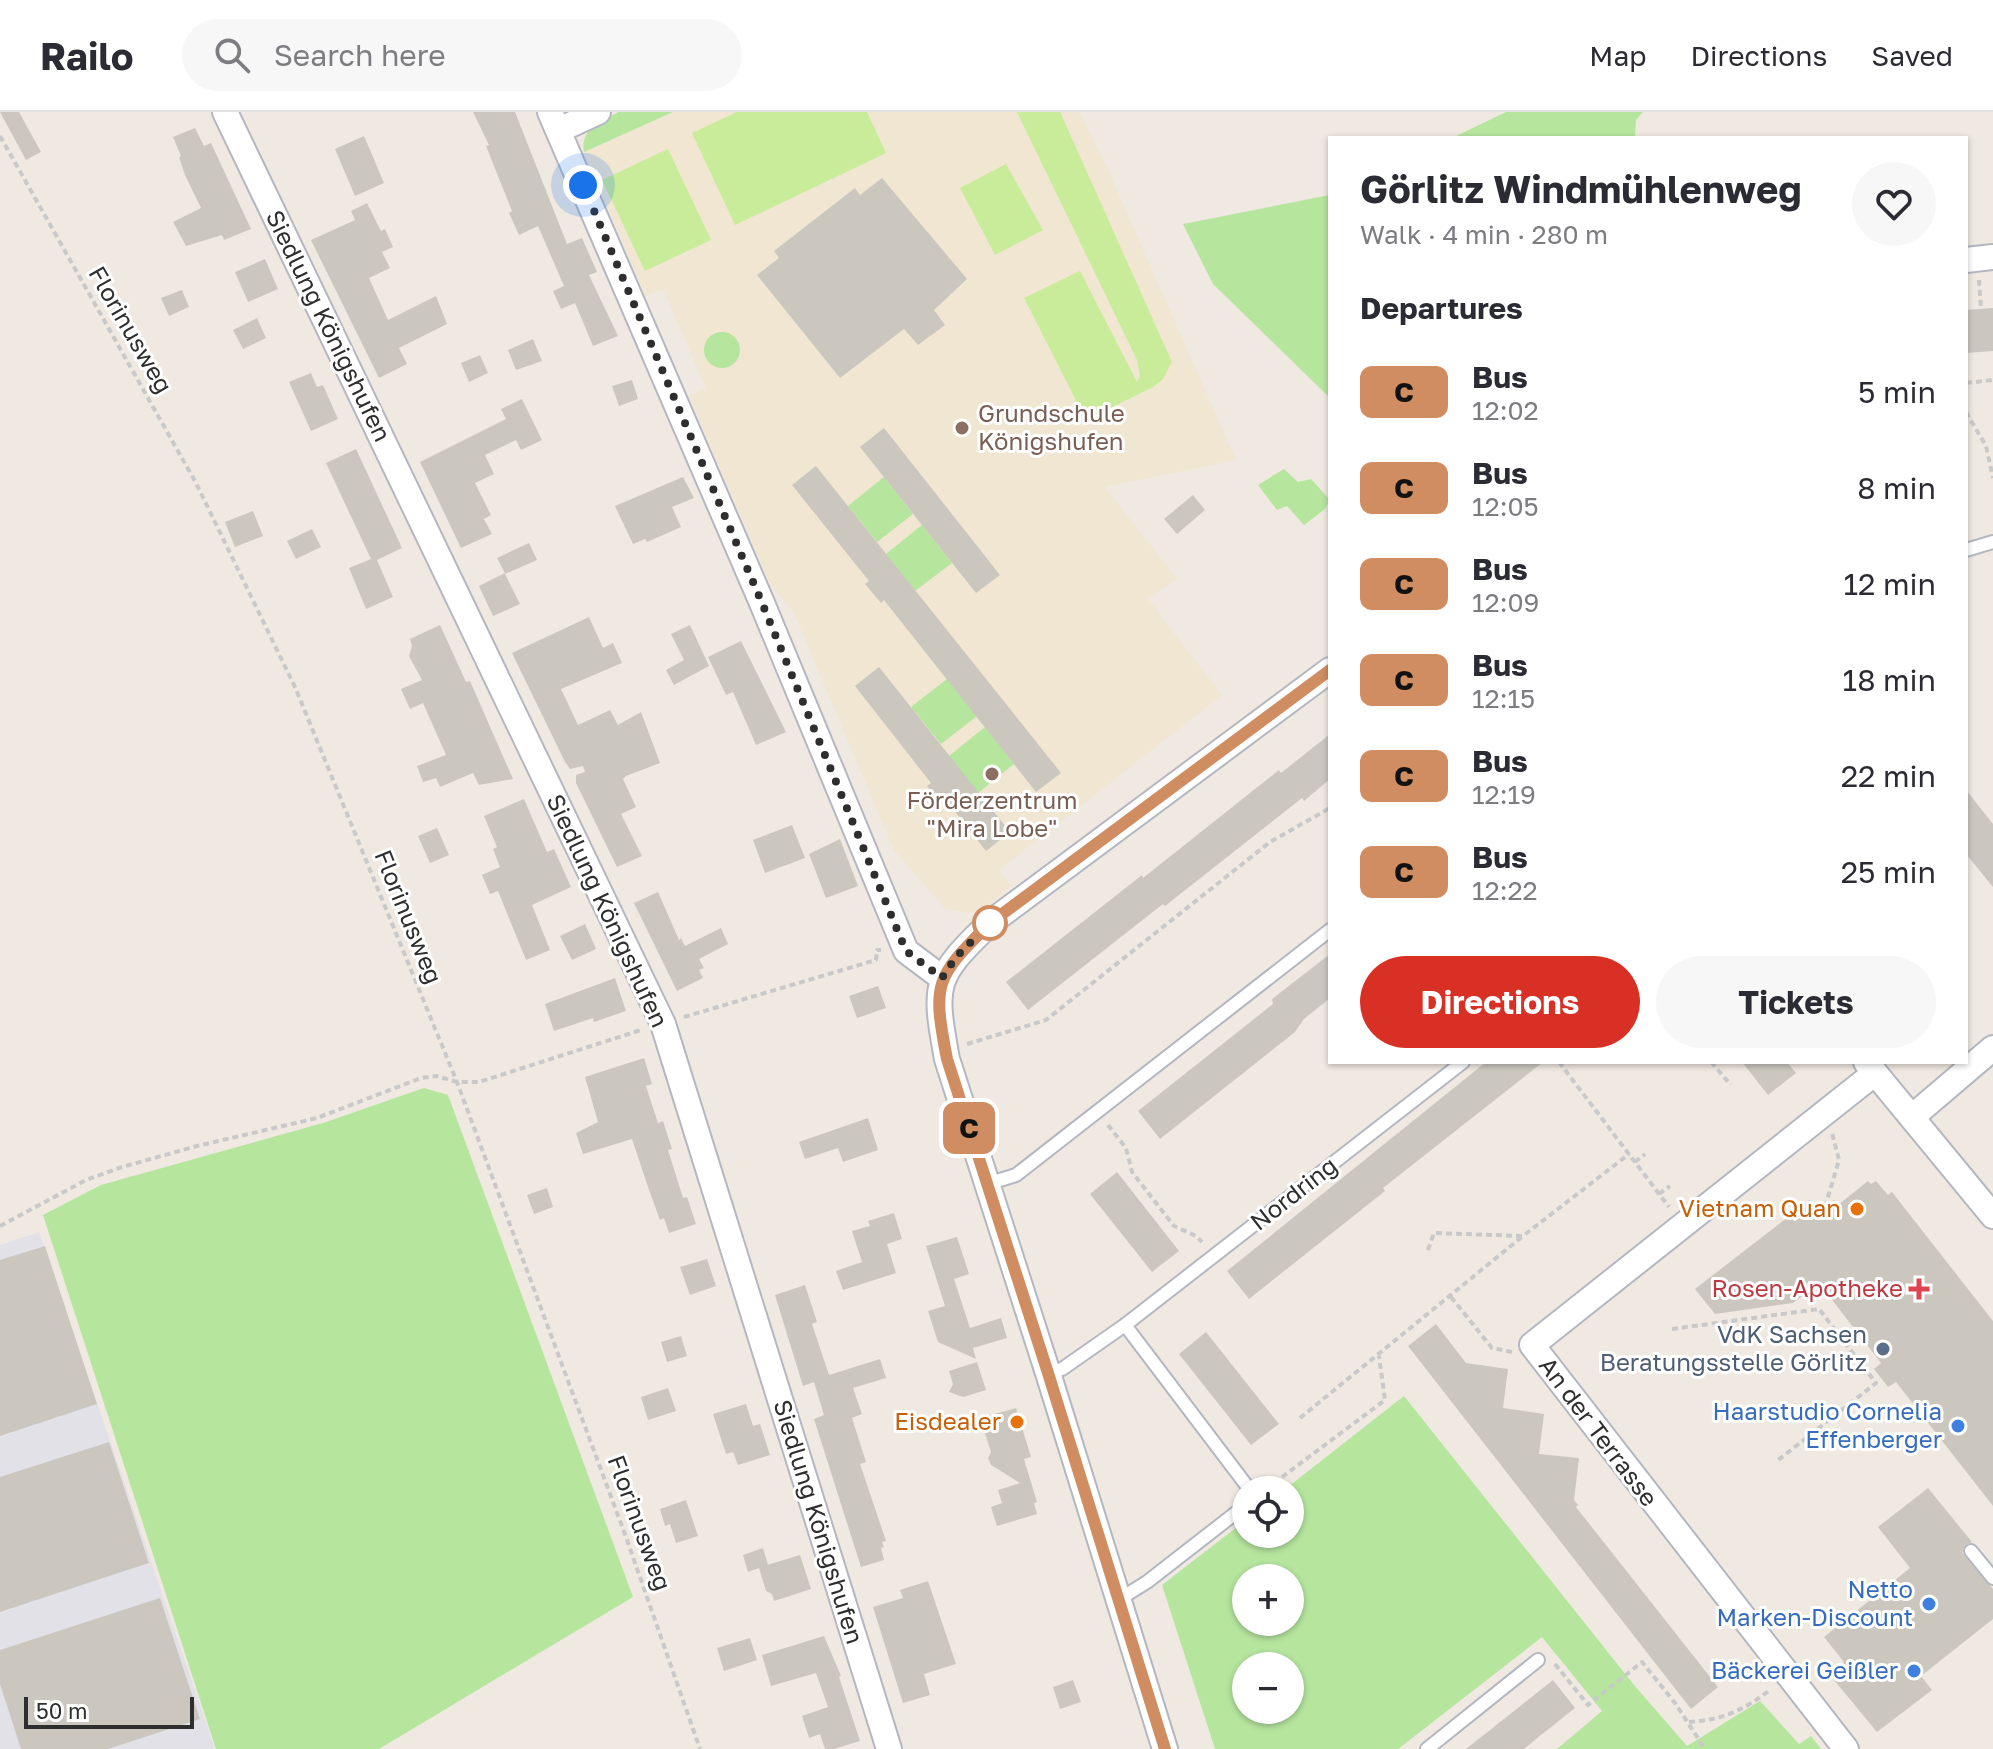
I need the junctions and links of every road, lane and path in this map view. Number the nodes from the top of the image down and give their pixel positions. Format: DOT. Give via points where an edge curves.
graph roads {
  1 [pos="225,112"];
  2 [pos="598,112"];
  3 [pos="555,121"];
  4 [pos="0,136"];
  5 [pos="1993,257"];
  6 [pos="1968,260"];
  7 [pos="1993,380"];
  8 [pos="1968,383"];
  9 [pos="1968,415"];
  10 [pos="1993,478"];
  11 [pos="1993,542"];
  12 [pos="1968,549"];
  13 [pos="1328,671"];
  14 [pos="1328,809"];
  15 [pos="1328,932"];
  16 [pos="942,978"];
  17 [pos="1993,1048"];
  18 [pos="945,1049"];
  19 [pos="1460,1064"];
  20 [pos="1561,1064"];
  21 [pos="1713,1064"];
  22 [pos="1870,1068"];
  23 [pos="457,1082"];
  24 [pos="1731,1085"];
  25 [pos="1098,1111"];
  26 [pos="1912,1117"];
  27 [pos="1831,1128"];
  28 [pos="1629,1154"];
  29 [pos="1645,1154"];
  30 [pos="1635,1162"];
  31 [pos="987,1184"];
  32 [pos="1670,1186"];
  33 [pos="1659,1194"];
  34 [pos="1825,1207"];
  35 [pos="1993,1216"];
  36 [pos="1683,1225"];
  37 [pos="0,1226"];
  38 [pos="1523,1236"];
  39 [pos="1428,1250"];
  40 [pos="1216,1255"];
  41 [pos="1451,1297"];
  42 [pos="1125,1325"];
  43 [pos="1672,1329"];
  44 [pos="1492,1348"];
  45 [pos="1379,1356"];
  46 [pos="1048,1373"];
  47 [pos="1882,1379"];
  48 [pos="1876,1383"];
  49 [pos="1300,1418"];
  50 [pos="1777,1461"];
  51 [pos="1239,1476"];
  52 [pos="1284,1476"];
  53 [pos="1232,1516"];
  54 [pos="1971,1551"];
  55 [pos="1993,1578"];
  56 [pos="1118,1600"];
  57 [pos="1538,1660"];
  58 [pos="1760,1698"];
  59 [pos="1689,1722"];
  60 [pos="700,1749"];
  61 [pos="889,1749"];
  62 [pos="1165,1749"];
  63 [pos="1427,1749"];
  64 [pos="1705,1749"];
  65 [pos="1846,1749"];
  1 -- 61 [label="street, Siedlung Königshufen" via="663,1024"];
  2 -- 3 [label="street"];
  3 -- 16 [label="street" via="906,951"];
  4 -- 23 [label="path, Florinusweg" via="203,496 295,687"];
  5 -- 6 [label="street"];
  7 -- 8 [label="path"];
  9 -- 10 [label="path" via="1986,446"];
  11 -- 12 [label="lane"];
  13 -- 16 [label="street" via="990,923"];
  14 -- 18 [label="path" via="1270,842 1046,1020"];
  15 -- 25 [label="lane"];
  16 -- 18 [label="street" via="938,1005"];
  17 -- 26 [label="street"];
  18 -- 31 [label="street"];
  19 -- 40 [label="lane, Nordring"];
  20 -- 28 [label="path"];
  21 -- 24 [label="path"];
  22 -- 26 [label="street"];
  22 -- 36 [label="street, An der Terrasse"];
  23 -- 37 [label="path" via="421,1078 317,1118 122,1167"];
  23 -- 60 [label="path, Florinusweg"];
  25 -- 31 [label="lane" via="1016,1175"];
  25 -- 40 [label="path" via="1126,1148 1132,1172 1174,1226 1196,1236"];
  26 -- 35 [label="street"];
  27 -- 34 [label="path" via="1839,1160"];
  28 -- 30 [label="path"];
  28 -- 38 [label="path"];
  29 -- 30 [label="path"];
  30 -- 33 [label="path"];
  31 -- 46 [label="street"];
  32 -- 33 [label="path"];
  33 -- 36 [label="path"];
  36 -- 65 [label="street, An der Terrasse" via="1532,1345"];
  38 -- 39 [label="path" via="1434,1233"];
  38 -- 41 [label="path"];
  40 -- 42 [label="lane, Nordring"];
  41 -- 44 [label="path"];
  41 -- 45 [label="path"];
  42 -- 46 [label="lane, Nordring" via="1062,1369"];
  42 -- 51 [label="lane"];
  43 -- 48 [label="path" via="1819,1309"];
  45 -- 49 [label="path"];
  45 -- 52 [label="path" via="1385,1400"];
  46 -- 56 [label="street"];
  47 -- 48 [label="path"];
  48 -- 50 [label="path"];
  53 -- 56 [label="lane"];
  54 -- 55 [label="lane"];
  56 -- 62 [label="street"];
  57 -- 59 [label="path" via="1552,1661 1588,1705 1642,1662"];
  57 -- 63 [label="lane"];
  58 -- 59 [label="path" via="1714,1721"];
  59 -- 64 [label="path"];
}
